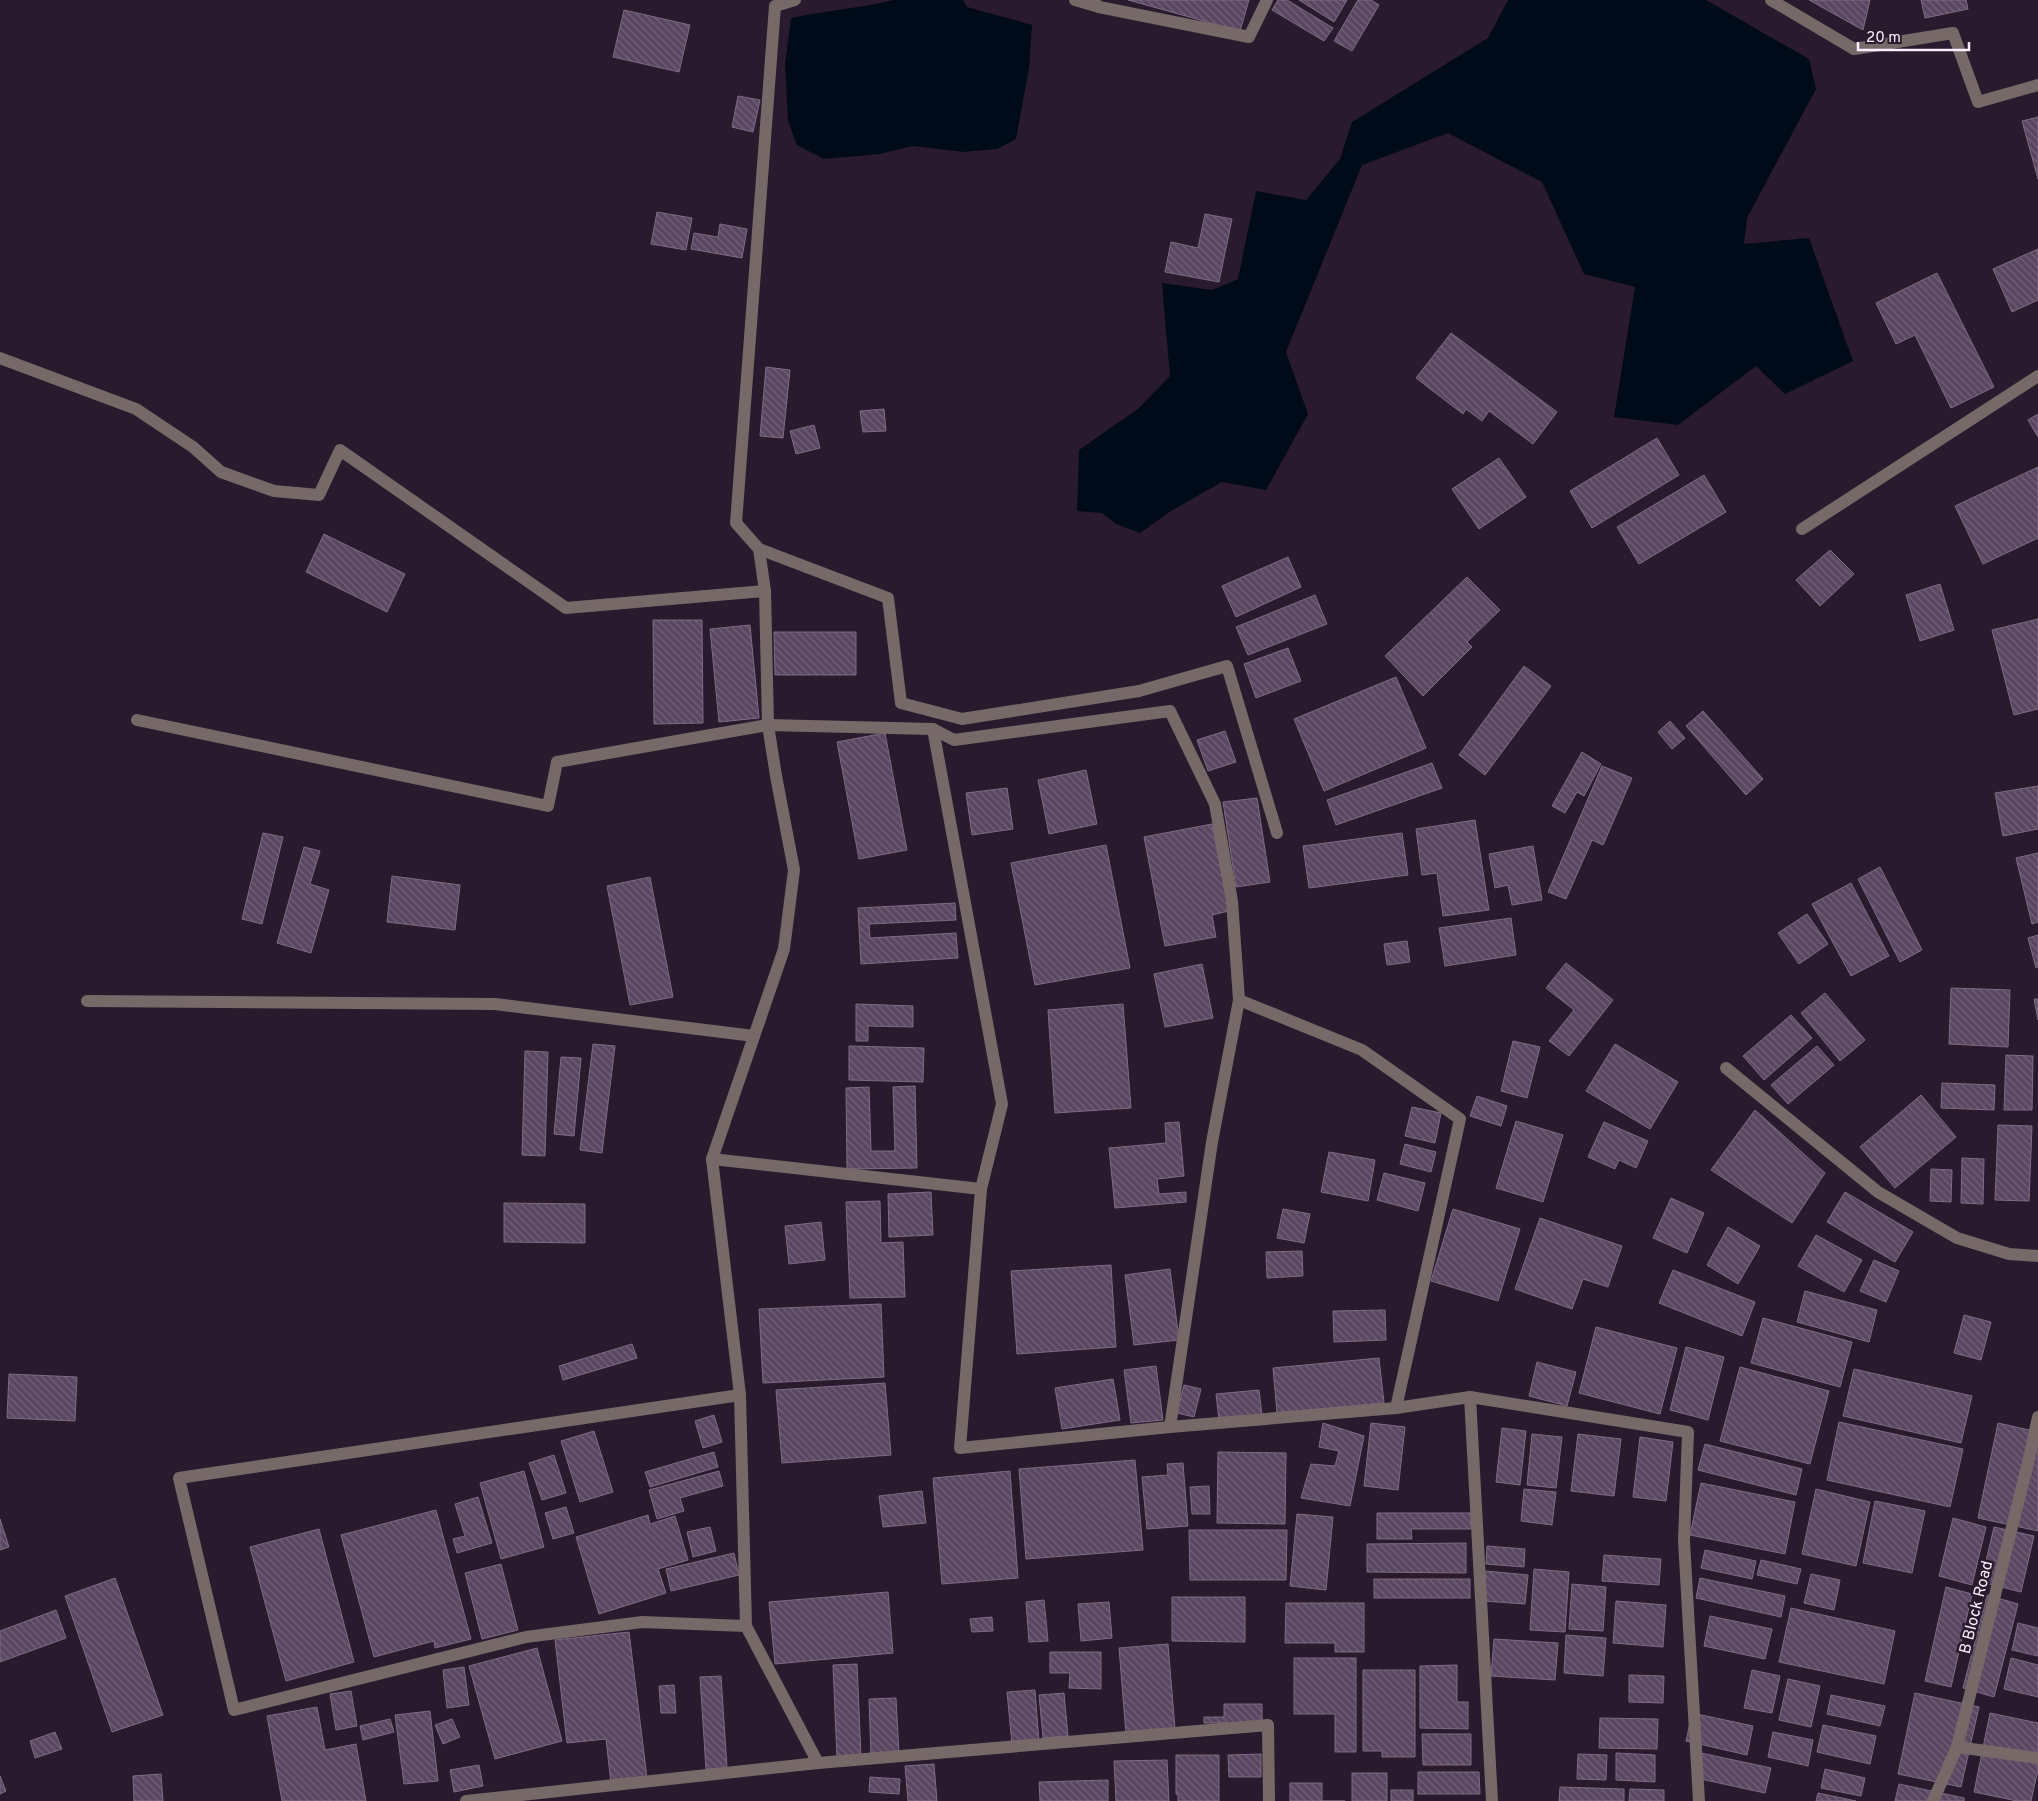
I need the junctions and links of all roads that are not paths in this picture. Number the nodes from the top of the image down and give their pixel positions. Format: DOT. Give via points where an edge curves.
graph roads {
  1 [pos="795,0"];
  2 [pos="1075,0"];
  3 [pos="1267,0"];
  4 [pos="1771,0"];
  5 [pos="1095,4"];
  6 [pos="2038,85"];
  7 [pos="0,358"];
  8 [pos="2038,376"];
  9 [pos="1802,529"];
  10 [pos="759,549"];
  11 [pos="765,591"];
  12 [pos="137,720"];
  13 [pos="768,725"];
  14 [pos="933,729"];
  15 [pos="1277,834"];
  16 [pos="1239,1000"];
  17 [pos="86,1001"];
  18 [pos="754,1036"];
  19 [pos="1726,1068"];
  20 [pos="712,1159"];
  21 [pos="981,1189"];
  22 [pos="2038,1256"];
  23 [pos="740,1395"];
  24 [pos="1470,1397"];
  25 [pos="1396,1408"];
  26 [pos="2038,1417"];
  27 [pos="1170,1426"];
  28 [pos="2033,1463"];
  29 [pos="746,1626"];
  30 [pos="1957,1747"];
  31 [pos="2038,1758"];
  32 [pos="818,1763"];
  33 [pos="466,1801"];
  34 [pos="1269,1801"];
  35 [pos="1492,1801"];
  36 [pos="1699,1801"];
  37 [pos="1933,1801"];
  1 -- 10 [label="street" via="775,6 736,523"];
  2 -- 5 [label="street"];
  3 -- 5 [label="street" via="1249,37"];
  4 -- 6 [label="street" via="1854,49 1953,33 1978,102"];
  7 -- 11 [label="street" via="136,409 193,447 222,472 274,492 319,495 340,450 566,608"];
  8 -- 9 [label="street"];
  10 -- 11 [label="street"];
  10 -- 15 [label="street" via="888,598 901,703 962,719 1138,691 1227,666"];
  11 -- 13 [label="street"];
  12 -- 13 [label="street" via="548,806 556,762"];
  13 -- 14 [label="street"];
  13 -- 18 [label="street" via="794,870 784,949"];
  14 -- 16 [label="street" via="954,740 1170,711 1215,804 1232,902"];
  14 -- 21 [label="street" via="1002,1104"];
  16 -- 25 [label="street" via="1362,1050 1460,1119"];
  16 -- 27 [label="street" via="1212,1142"];
  17 -- 18 [label="street" via="495,1004"];
  18 -- 20 [label="street"];
  19 -- 22 [label="street" via="1878,1192 1957,1238 2009,1254"];
  20 -- 21 [label="street"];
  20 -- 23 [label="street"];
  21 -- 27 [label="street" via="960,1448"];
  23 -- 29 [label="street"];
  23 -- 29 [label="street" via="179,1478 234,1710 526,1637 642,1622"];
  24 -- 25 [label="street"];
  24 -- 35 [label="street"];
  24 -- 36 [label="street" via="1688,1432 1684,1541"];
  25 -- 27 [label="street"];
  26 -- 28 [label="street, B Block Road"];
  28 -- 30 [label="street, B Block Road"];
  29 -- 32 [label="street"];
  30 -- 31 [label="street"];
  30 -- 37 [label="street, B Block Road"];
  32 -- 33 [label="street"];
  32 -- 34 [label="street" via="1268,1725"];
}
